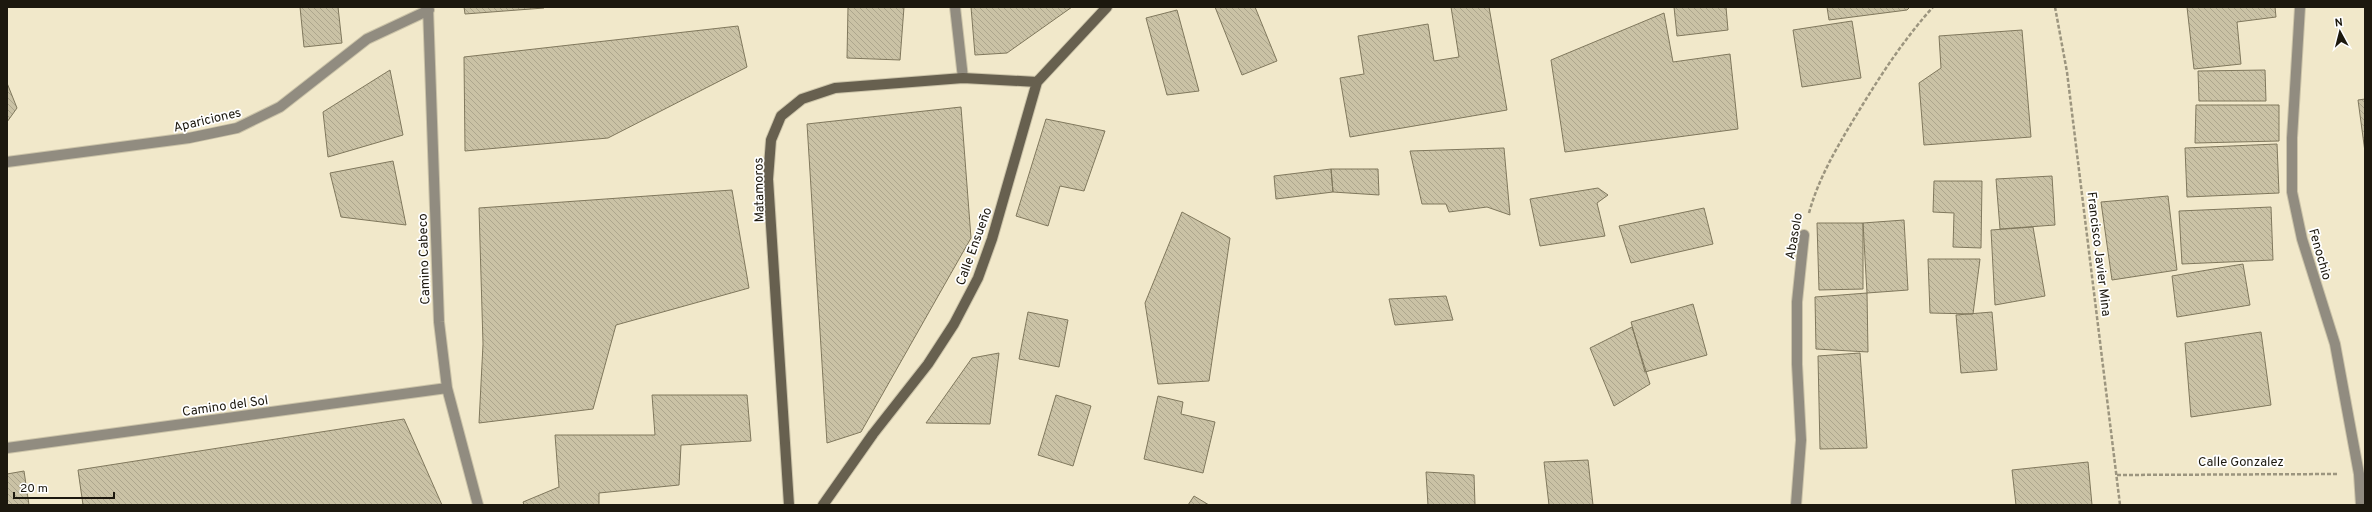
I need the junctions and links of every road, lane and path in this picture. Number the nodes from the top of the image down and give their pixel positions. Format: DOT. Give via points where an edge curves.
graph roads {
  1 [pos="955,7"];
  2 [pos="1107,7"];
  3 [pos="1933,7"];
  4 [pos="2055,7"];
  5 [pos="2300,7"];
  6 [pos="428,8"];
  7 [pos="963,78"];
  8 [pos="1037,82"];
  9 [pos="7,162"];
  10 [pos="1804,235"];
  11 [pos="447,388"];
  12 [pos="7,448"];
  13 [pos="2362,474"];
  14 [pos="2117,475"];
  15 [pos="478,505"];
  16 [pos="789,505"];
  17 [pos="822,505"];
  18 [pos="1796,505"];
  19 [pos="2120,505"];
  20 [pos="2361,505"];
  1 -- 7 [label="street"];
  2 -- 8 [label="street, Calle Ensueño"];
  3 -- 10 [label="path, Abasolo" via="1913,29 1840,142 1814,196"];
  4 -- 14 [label="path, Francisco Javier Mina" via="2068,72"];
  5 -- 13 [label="street, Fenochio" via="2293,110 2292,192 2302,239 2335,344"];
  6 -- 9 [label="street, Apariciones" via="367,38 280,107 237,128 189,138"];
  6 -- 11 [label="street, Camino Cabeco" via="438,322"];
  7 -- 8 [label="street, Matamoros"];
  7 -- 16 [label="street, Matamoros" via="835,88 802,99 781,116 771,140 768,178"];
  8 -- 17 [label="street, Calle Ensueño" via="992,239 978,278 954,324 928,364"];
  10 -- 18 [label="street, Abasolo" via="1797,302 1801,440"];
  11 -- 12 [label="street, Camino del Sol"];
  11 -- 15 [label="street, Camino Cabeco"];
  13 -- 14 [label="path, Calle Gonzalez"];
  13 -- 20 [label="street, Fenochio"];
  14 -- 19 [label="path, Francisco Javier Mina"];
}
